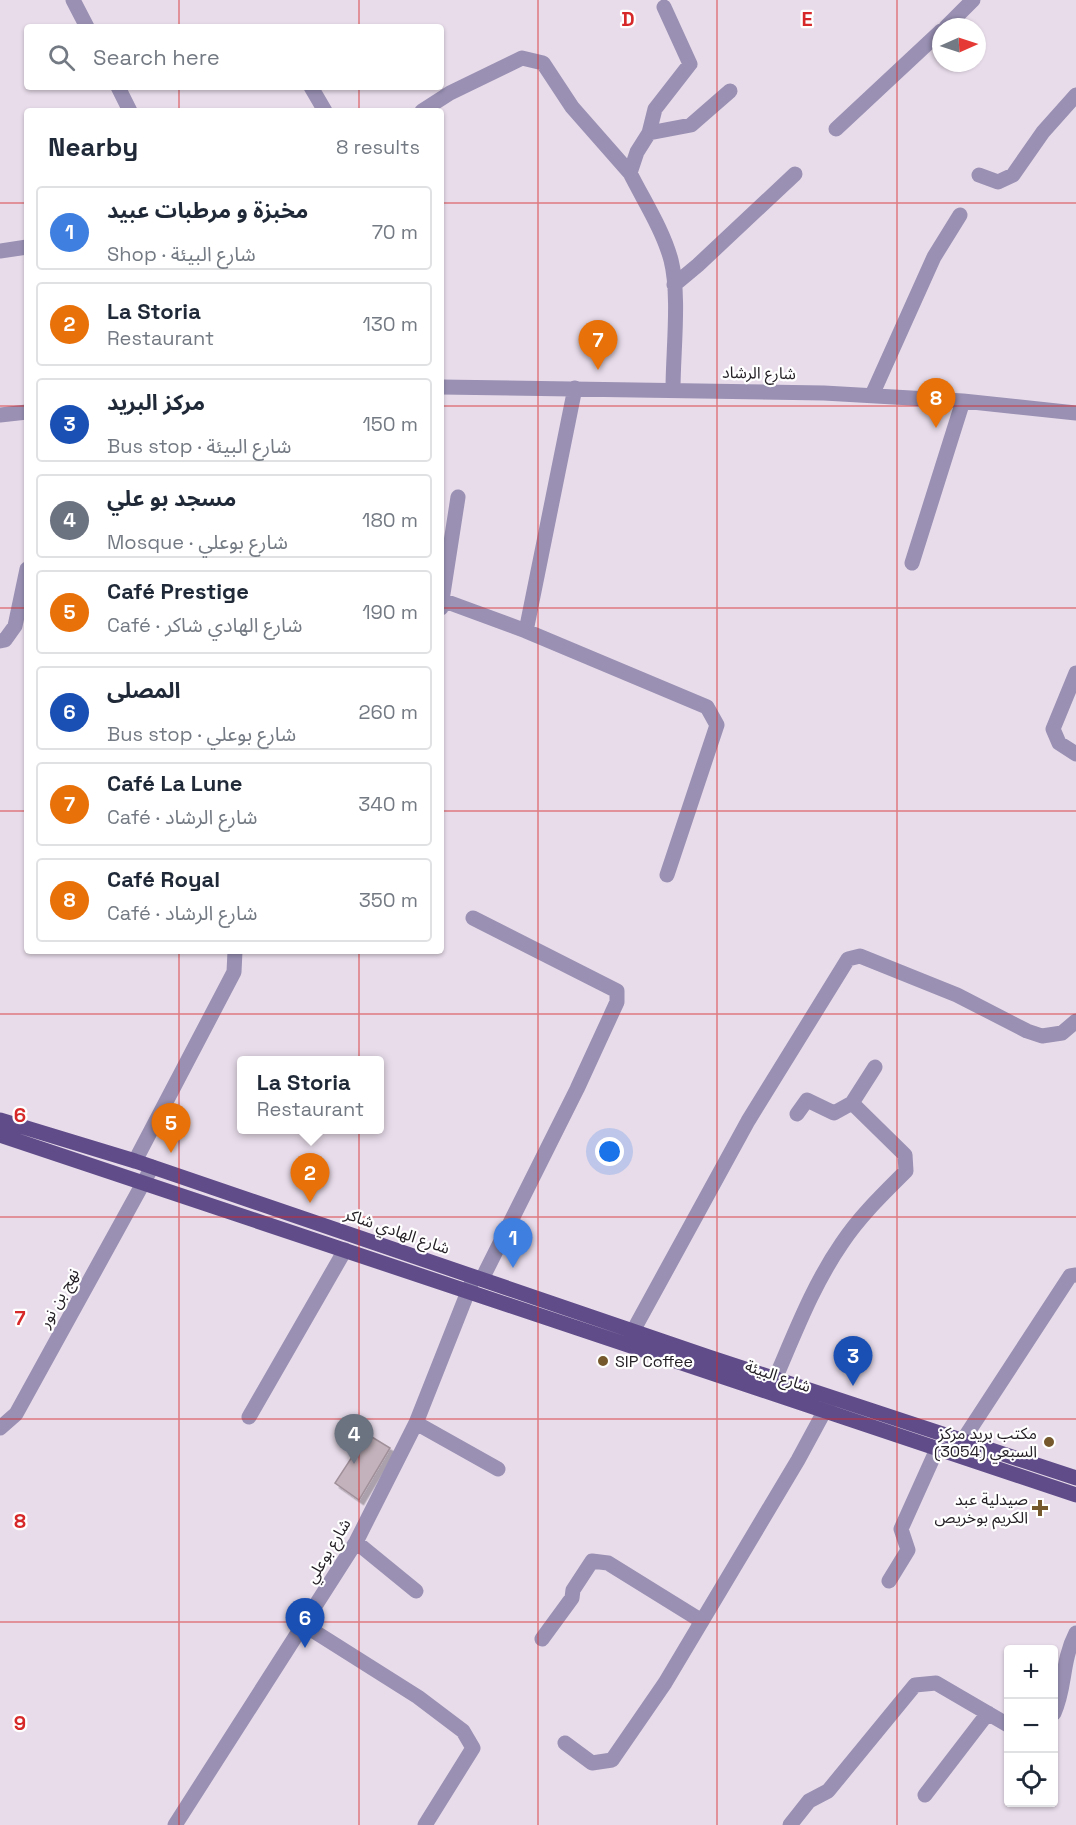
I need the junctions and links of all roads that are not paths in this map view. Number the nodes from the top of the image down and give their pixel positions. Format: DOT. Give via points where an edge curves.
graph roads {
  1 [pos="74,0"];
  2 [pos="973,0"];
  3 [pos="664,7"];
  4 [pos="955,18"];
  5 [pos="86,24"];
  6 [pos="932,39"];
  7 [pos="120,90"];
  8 [pos="314,90"];
  9 [pos="730,91"];
  10 [pos="1076,95"];
  11 [pos="128,108"];
  12 [pos="323,108"];
  13 [pos="427,108"];
  14 [pos="836,129"];
  15 [pos="649,133"];
  16 [pos="630,173"];
  17 [pos="795,174"];
  18 [pos="979,175"];
  19 [pos="960,215"];
  20 [pos="24,247"];
  21 [pos="0,251"];
  22 [pos="674,285"];
  23 [pos="444,387"];
  24 [pos="575,388"];
  25 [pos="673,389"];
  26 [pos="872,395"];
  27 [pos="963,401"];
  28 [pos="24,412"];
  29 [pos="1076,413"];
  30 [pos="0,415"];
  31 [pos="458,497"];
  32 [pos="912,562"];
  33 [pos="24,583"];
  34 [pos="444,591"];
  35 [pos="444,605"];
  36 [pos="526,631"];
  37 [pos="0,641"];
  38 [pos="1076,673"];
  39 [pos="1076,754"];
  40 [pos="667,875"];
  41 [pos="473,918"];
  42 [pos="235,954"];
  43 [pos="1076,1021"];
  44 [pos="875,1067"];
  45 [pos="852,1103"];
  46 [pos="797,1114"];
  47 [pos="0,1120"];
  48 [pos="0,1135"];
  49 [pos="135,1161"];
  50 [pos="152,1167"];
  51 [pos="143,1181"];
  52 [pos="345,1250"];
  53 [pos="1076,1275"];
  54 [pos="478,1278"];
  55 [pos="468,1292"];
  56 [pos="633,1331"];
  57 [pos="706,1363"];
  58 [pos="775,1379"];
  59 [pos="832,1397"];
  60 [pos="825,1411"];
  61 [pos="249,1417"];
  62 [pos="416,1423"];
  63 [pos="0,1428"];
  64 [pos="963,1440"];
  65 [pos="937,1449"];
  66 [pos="498,1469"];
  67 [pos="1076,1478"];
  68 [pos="1076,1495"];
  69 [pos="356,1542"];
  70 [pos="889,1581"];
  71 [pos="416,1592"];
  72 [pos="700,1620"];
  73 [pos="304,1625"];
  74 [pos="1076,1633"];
  75 [pos="542,1640"];
  76 [pos="1058,1704"];
  77 [pos="988,1713"];
  78 [pos="1004,1723"];
  79 [pos="565,1743"];
  80 [pos="925,1795"];
  81 [pos="175,1825"];
  82 [pos="425,1825"];
  83 [pos="790,1825"];
  1 -- 5 [label="street"];
  2 -- 4 [label="street"];
  3 -- 15 [label="street" via="690,64 655,109"];
  6 -- 14 [label="street"];
  7 -- 11 [label="street"];
  8 -- 12 [label="street"];
  9 -- 15 [label="street" via="691,125"];
  10 -- 18 [label="street" via="1043,132 1013,175 998,182"];
  13 -- 16 [label="street" via="522,58 543,63 572,107"];
  15 -- 16 [label="street"];
  16 -- 22 [label="street" via="665,242"];
  17 -- 22 [label="street"];
  19 -- 26 [label="street" via="934,257"];
  20 -- 21 [label="street"];
  22 -- 25 [label="street"];
  23 -- 24 [label="street, شارع الرشاد"];
  24 -- 25 [label="street, شارع الرشاد"];
  24 -- 36 [label="street"];
  25 -- 26 [label="street, شارع الرشاد"];
  26 -- 27 [label="street, شارع الرشاد"];
  27 -- 29 [label="street, شارع الرشاد"];
  27 -- 32 [label="street"];
  28 -- 30 [label="street"];
  31 -- 34 [label="street"];
  33 -- 37 [label="street" via="15,626"];
  35 -- 36 [label="street"];
  36 -- 40 [label="street" via="707,707 717,725"];
  38 -- 39 [label="street" via="1053,729 1059,743"];
  41 -- 54 [label="street, شارع بوعلي" via="617,991 617,1002 582,1078"];
  42 -- 49 [label="street" via="234,972"];
  43 -- 56 [label="street" via="1062,1033 1042,1036 957,994 860,956 848,959 748,1121"];
  44 -- 45 [label="street"];
  45 -- 46 [label="street" via="834,1113 807,1100"];
  45 -- 58 [label="street" via="905,1155 906,1171 842,1243 817,1284"];
  47 -- 49 [label="main road, شارع الهادي شاكر"];
  48 -- 51 [label="main road"];
  49 -- 50 [label="main road, شارع الهادي شاكر"];
  50 -- 51 [label="street, نهج بن نور"];
  50 -- 54 [label="main road, شارع الهادي شاكر"];
  51 -- 52 [label="main road"];
  51 -- 63 [label="street, نهج بن نور" via="16,1414"];
  52 -- 55 [label="main road"];
  52 -- 61 [label="street"];
  53 -- 64 [label="street" via="1070,1276"];
  54 -- 55 [label="street, شارع بوعلي"];
  54 -- 56 [label="main road, شارع البيئة"];
  55 -- 57 [label="main road, شارع البيئة"];
  55 -- 62 [label="street, شارع بوعلي"];
  56 -- 57 [label="main road, شارع البيئة"];
  57 -- 58 [label="main road, شارع البيئة"];
  57 -- 60 [label="main road, شارع البيئة"];
  58 -- 59 [label="main road, شارع البيئة"];
  59 -- 60 [label="street"];
  59 -- 64 [label="main road, شارع البيئة"];
  60 -- 65 [label="main road, شارع البيئة"];
  60 -- 72 [label="street"];
  62 -- 66 [label="street"];
  62 -- 69 [label="street, شارع بوعلي"];
  64 -- 67 [label="main road, شارع البيئة"];
  65 -- 68 [label="main road, شارع البيئة"];
  65 -- 70 [label="street" via="901,1529 908,1550"];
  69 -- 71 [label="street"];
  69 -- 73 [label="street, شارع بوعلي"];
  72 -- 75 [label="street" via="608,1563 592,1561"];
  72 -- 79 [label="street" via="665,1683 612,1760 592,1763"];
  73 -- 81 [label="street, شارع بوعلي"];
  73 -- 82 [label="street" via="418,1696 463,1731 472,1748"];
  74 -- 76 [label="street" via="1062,1670"];
  77 -- 78 [label="street"];
  77 -- 80 [label="street"];
  77 -- 83 [label="street" via="936,1683 915,1685 828,1791 809,1802"];
}
